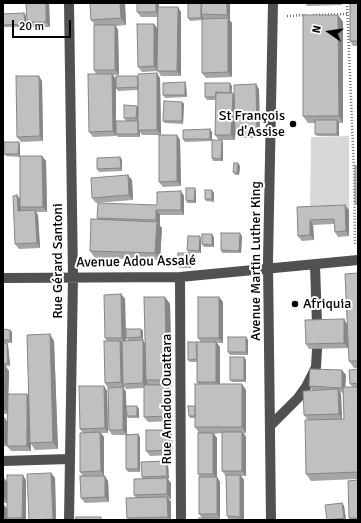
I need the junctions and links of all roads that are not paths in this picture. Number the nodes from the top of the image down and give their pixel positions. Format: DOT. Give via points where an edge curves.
graph roads {
  1 [pos="69,3"];
  2 [pos="273,3"];
  3 [pos="357,260"];
  4 [pos="315,265"];
  5 [pos="269,269"];
  6 [pos="73,277"];
  7 [pos="180,277"];
  8 [pos="3,278"];
  9 [pos="317,324"];
  10 [pos="317,349"];
  11 [pos="270,426"];
  12 [pos="69,459"];
  13 [pos="3,461"];
  14 [pos="69,520"];
  15 [pos="181,520"];
  16 [pos="271,520"];
  1 -- 6 [label="street, Rue Gérard Santoni"];
  2 -- 5 [label="street, Avenue Martin Luther King"];
  3 -- 4 [label="street, Avenue Adou Assalé"];
  4 -- 5 [label="street, Avenue Adou Assalé"];
  4 -- 9 [label="street"];
  5 -- 7 [label="street, Avenue Adou Assalé"];
  5 -- 11 [label="street, Avenue Martin Luther King"];
  6 -- 7 [label="street, Avenue Adou Assalé"];
  6 -- 8 [label="street, Avenue Adou Assalé"];
  6 -- 12 [label="street, Rue Gérard Santoni"];
  7 -- 15 [label="street, Rue Amadou Ouattara"];
  10 -- 11 [label="street" via="316,368 306,387"];
  11 -- 16 [label="street, Avenue Martin Luther King"];
  12 -- 13 [label="street"];
  12 -- 14 [label="street, Rue Gérard Santoni"];
}
